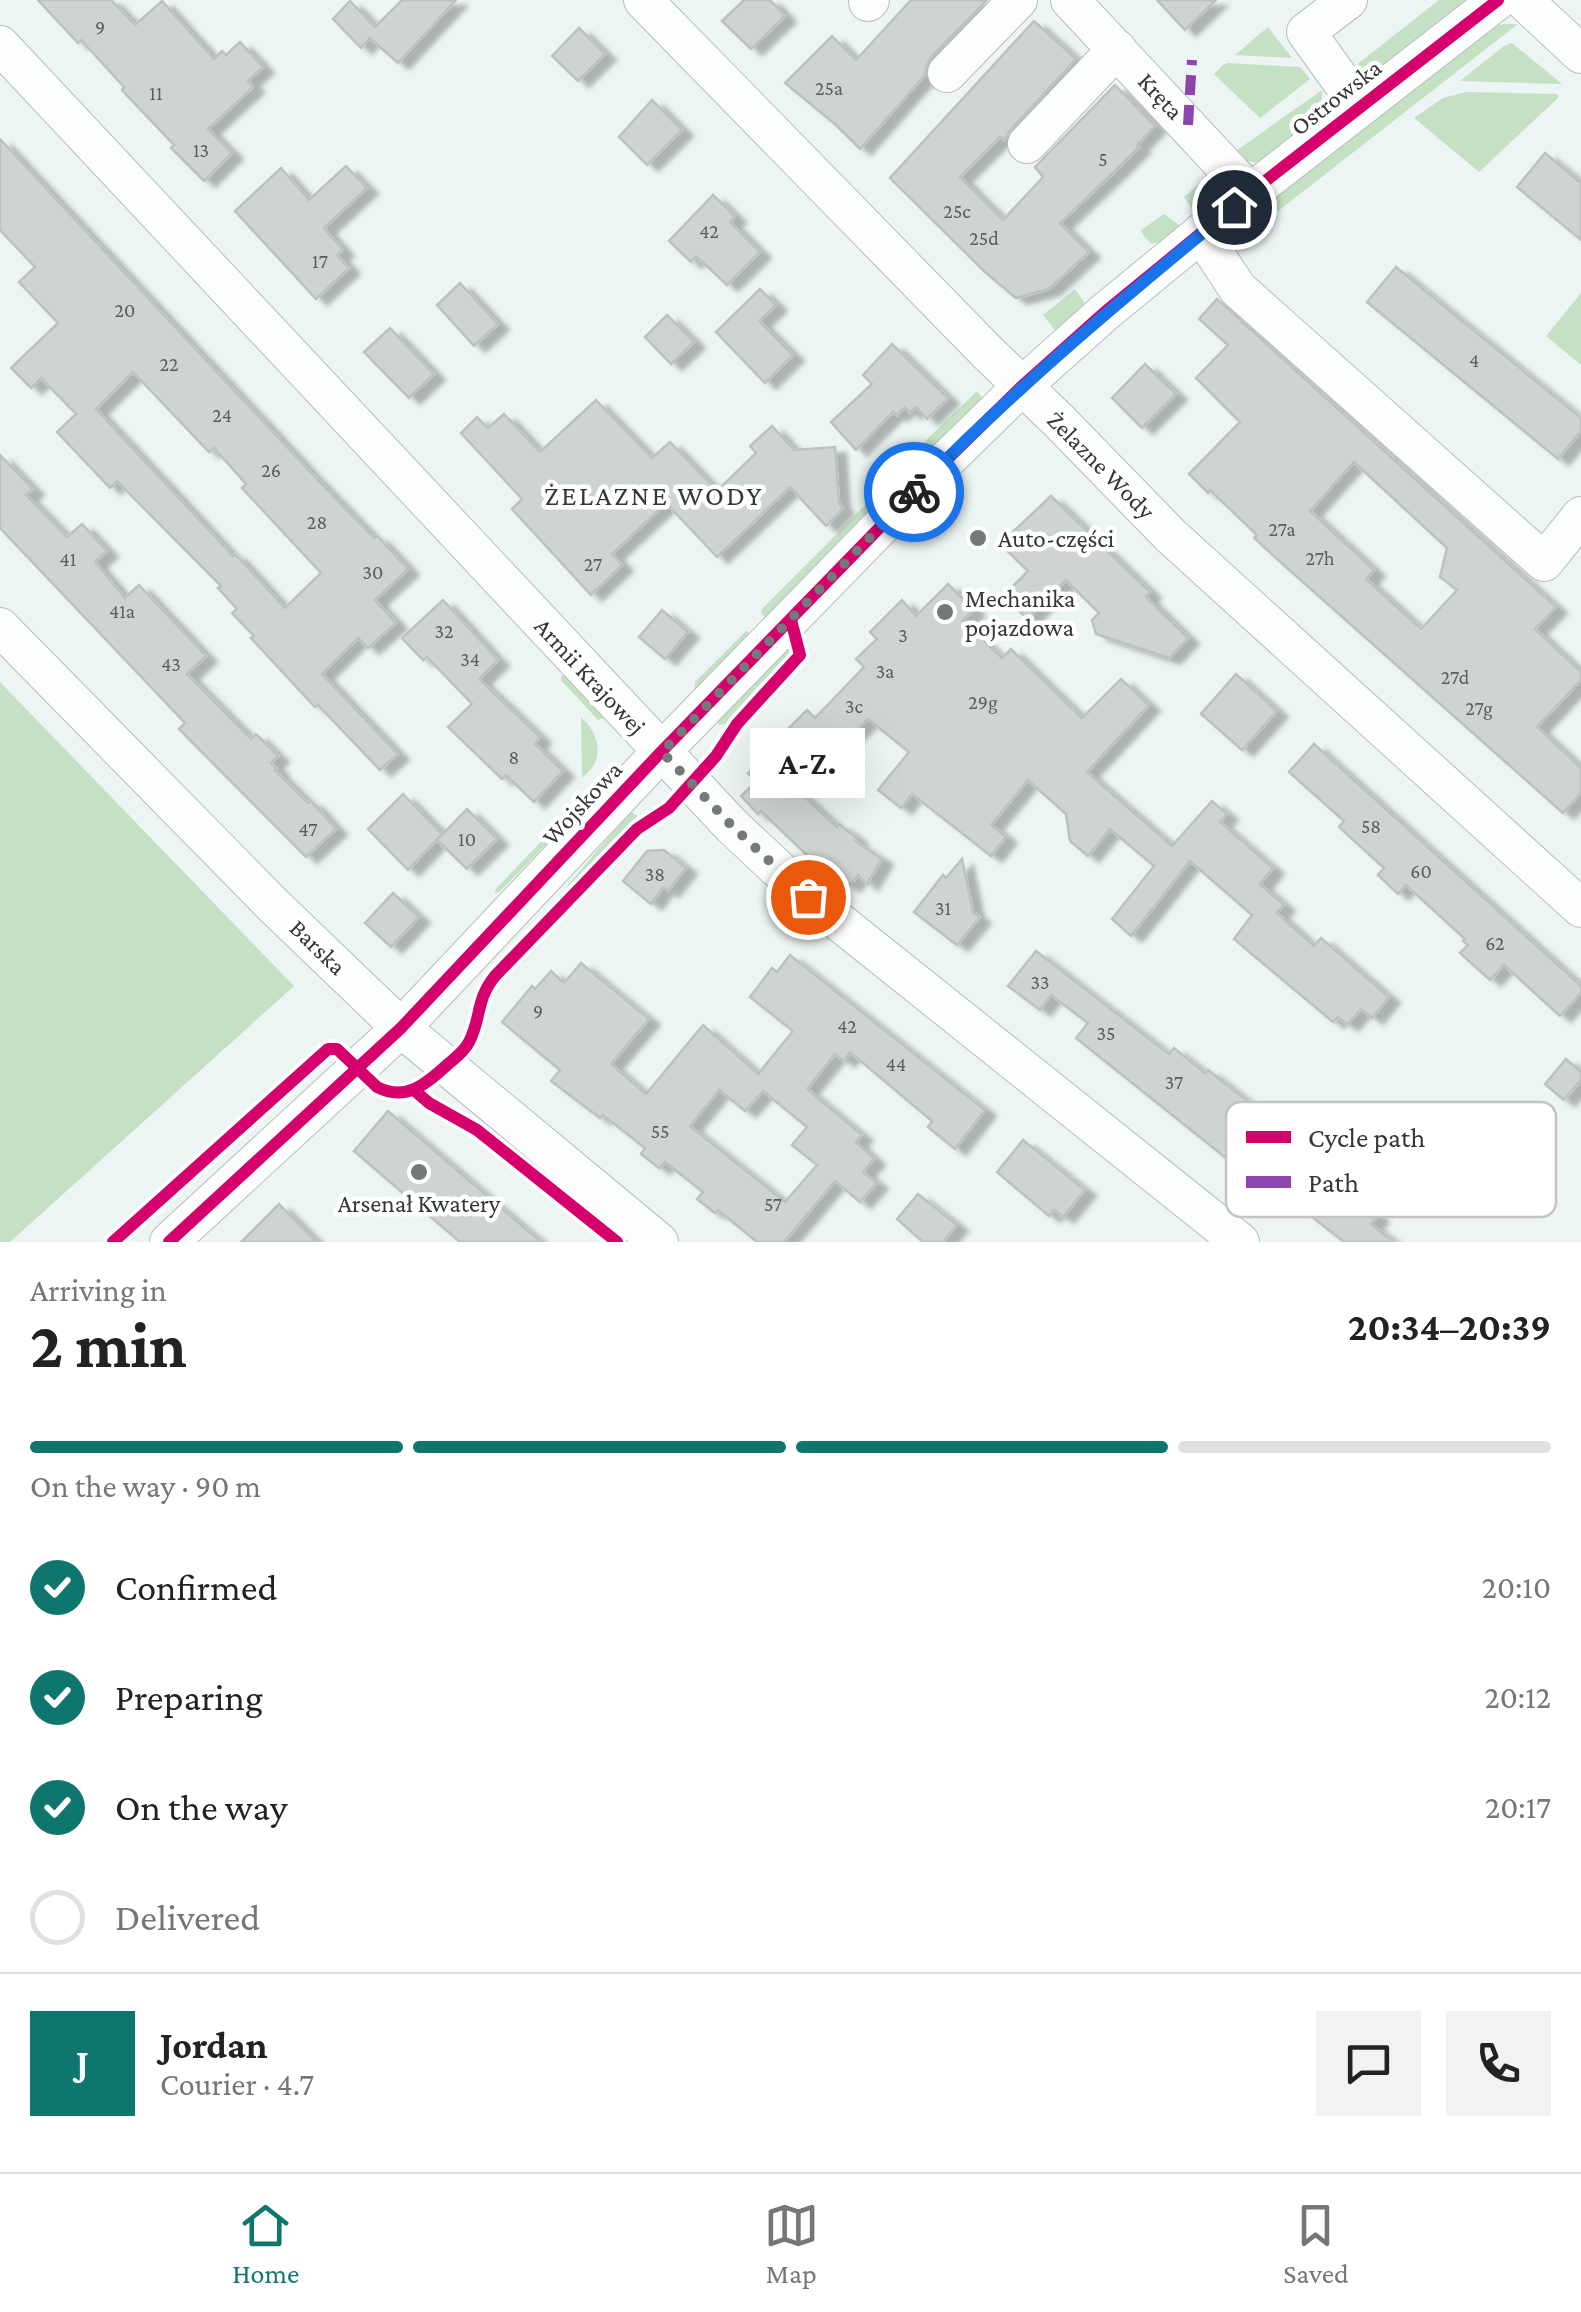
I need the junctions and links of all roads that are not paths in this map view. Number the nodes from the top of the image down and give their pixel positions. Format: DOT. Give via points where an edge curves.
graph roads {
  1 [pos="642,0"];
  2 [pos="1018,0"];
  3 [pos="1070,0"];
  4 [pos="1348,0"];
  5 [pos="1498,0"];
  6 [pos="1523,0"];
  7 [pos="0,46"];
  8 [pos="1118,49"];
  9 [pos="1581,54"];
  10 [pos="947,73"];
  11 [pos="1360,106"];
  12 [pos="1027,144"];
  13 [pos="1250,193"];
  14 [pos="1202,233"];
  15 [pos="1021,387"];
  16 [pos="1581,516"];
  17 [pos="0,627"];
  18 [pos="662,752"];
  19 [pos="1581,908"];
  20 [pos="401,1028"];
  21 [pos="170,1242"];
  22 [pos="659,1242"];
  23 [pos="1240,1242"];
  1 -- 15 [label="street, Żelazne Wody"];
  2 -- 10 [label="street"];
  3 -- 8 [label="street, Kręta"];
  4 -- 11 [label="street" via="1306,32"];
  5 -- 11 [label="street, Ostrowska"];
  6 -- 9 [label="street"];
  7 -- 18 [label="street, Armii Krajowej"];
  8 -- 12 [label="street"];
  8 -- 13 [label="street, Kręta"];
  11 -- 13 [label="street, Ostrowska"];
  13 -- 14 [label="street, Ostrowska"];
  14 -- 15 [label="street, Ostrowska"];
  14 -- 16 [label="street" via="1238,288 1544,562"];
  15 -- 18 [label="street, Wojskowa"];
  15 -- 19 [label="street, Żelazne Wody" via="1171,536"];
  17 -- 20 [label="street, Barska"];
  18 -- 20 [label="street, Wojskowa"];
  18 -- 23 [label="street, Armii Krajowej" via="808,897"];
  20 -- 21 [label="street, Wojskowa"];
  20 -- 22 [label="street, Barska"];
}
